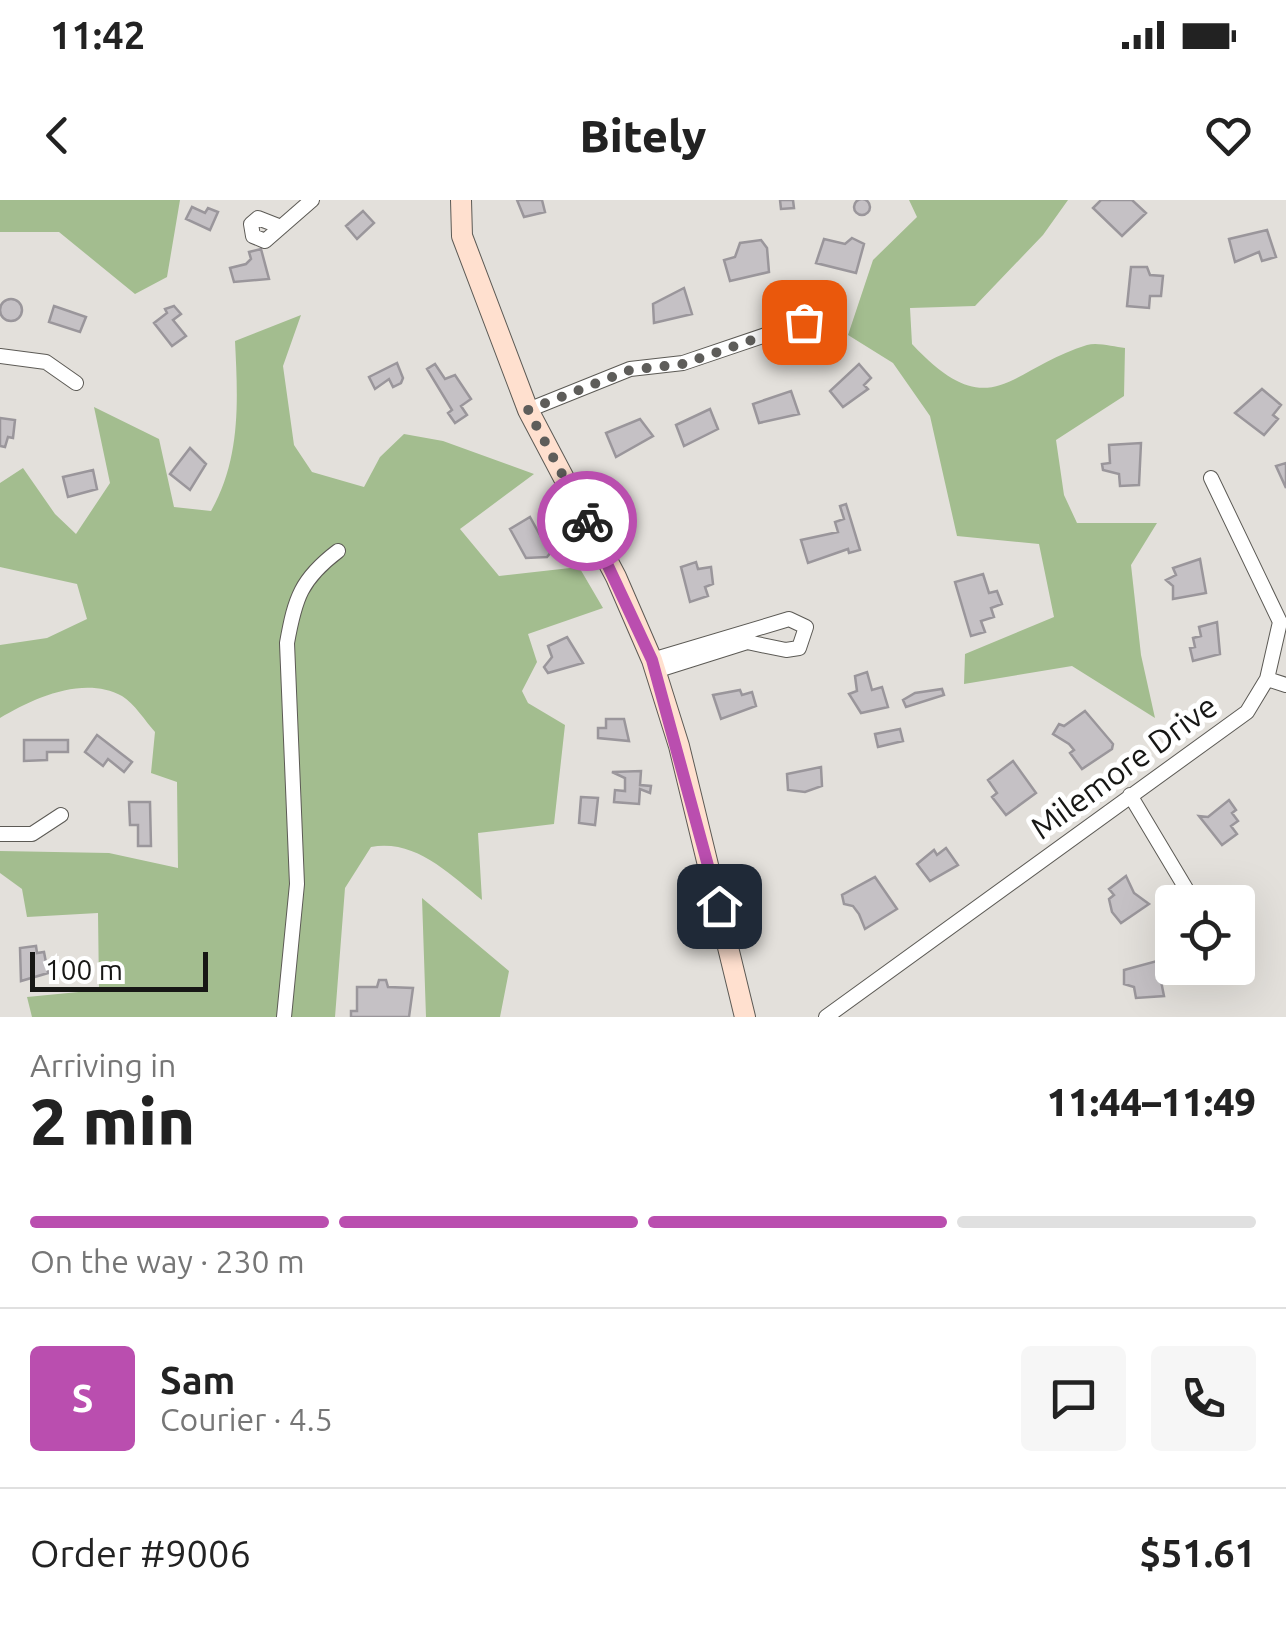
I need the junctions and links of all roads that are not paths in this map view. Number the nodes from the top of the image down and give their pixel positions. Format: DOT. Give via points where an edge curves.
graph roads {
  1 [pos="312,200"];
  2 [pos="461,200"];
  3 [pos="281,227"];
  4 [pos="804,322"];
  5 [pos="0,356"];
  6 [pos="76,383"];
  7 [pos="528,410"];
  8 [pos="1210,478"];
  9 [pos="338,551"];
  10 [pos="654,665"];
  11 [pos="1268,680"];
  12 [pos="1286,685"];
  13 [pos="1130,796"];
  14 [pos="61,815"];
  15 [pos="0,834"];
  16 [pos="1184,885"];
  17 [pos="284,1017"];
  18 [pos="745,1017"];
  19 [pos="826,1017"];
  1 -- 3 [label="street"];
  2 -- 7 [label="main road" via="462,236"];
  4 -- 7 [label="street" via="683,364 630,370"];
  5 -- 6 [label="street" via="46,362"];
  7 -- 10 [label="main road"];
  8 -- 11 [label="street, Milemore Drive" via="1280,622"];
  9 -- 17 [label="street" via="311,572 294,604 286,643 297,884"];
  10 -- 10 [label="street" via="747,642 800,648 806,627 789,619"];
  10 -- 18 [label="main road"];
  11 -- 12 [label="street"];
  11 -- 13 [label="street, Milemore Drive" via="1246,712"];
  13 -- 16 [label="street"];
  13 -- 19 [label="street, Milemore Drive"];
  14 -- 15 [label="street" via="32,834"];
}
